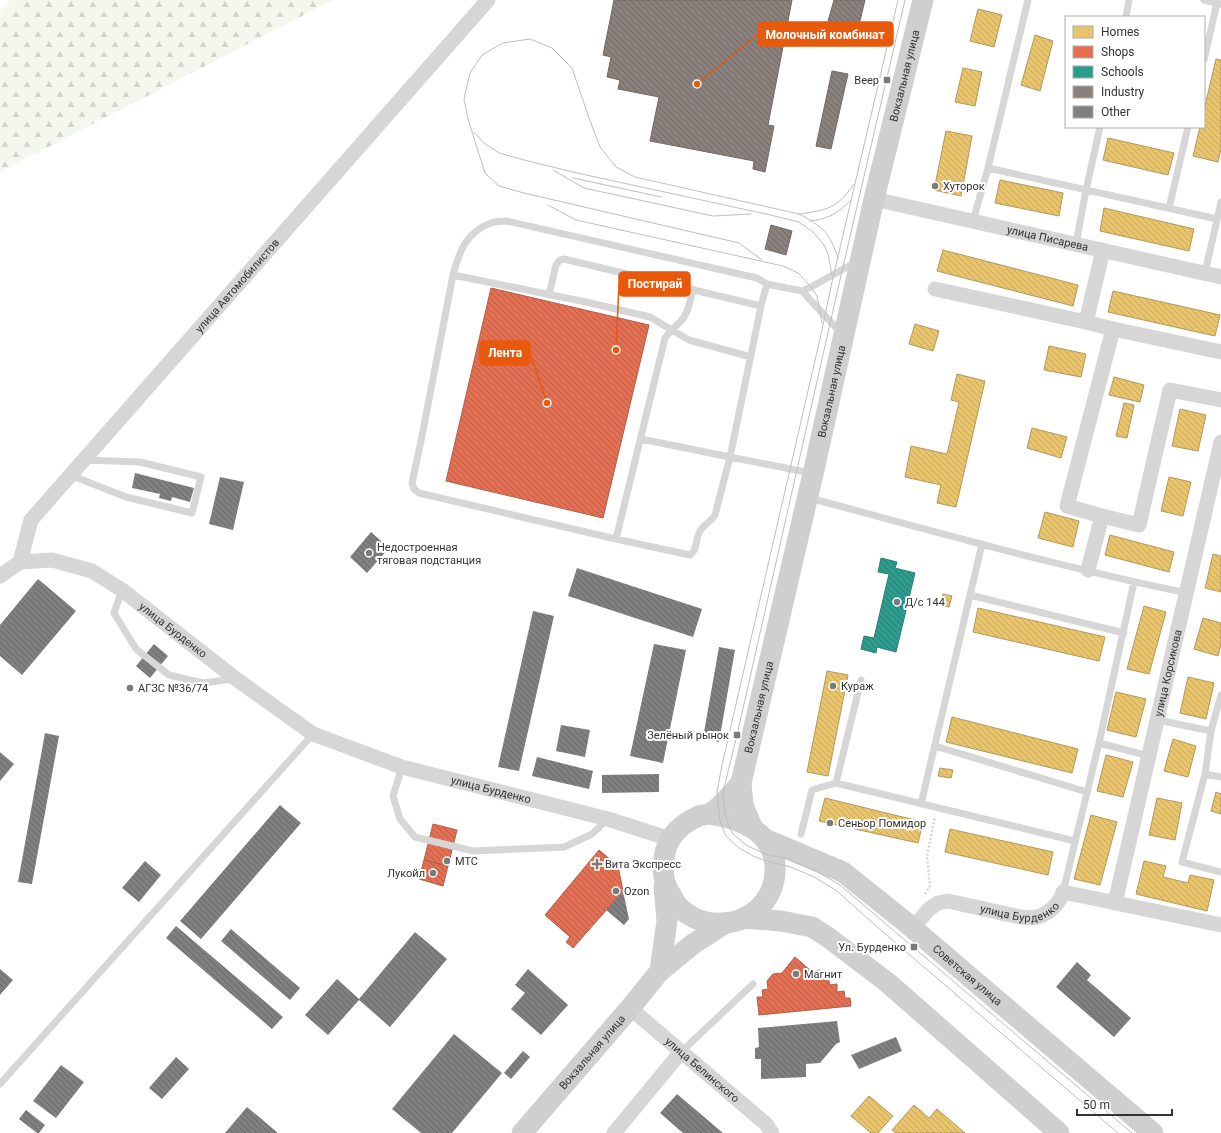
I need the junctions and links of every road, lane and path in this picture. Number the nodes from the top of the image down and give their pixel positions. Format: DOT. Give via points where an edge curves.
graph roads {
  1 [pos="488,0"];
  2 [pos="923,0"];
  3 [pos="1028,0"];
  4 [pos="1130,0"];
  5 [pos="1204,0"];
  6 [pos="1219,3"];
  7 [pos="1126,16"];
  8 [pos="1205,56"];
  9 [pos="1100,128"];
  10 [pos="1188,128"];
  11 [pos="988,168"];
  12 [pos="1086,190"];
  13 [pos="874,199"];
  14 [pos="1221,202"];
  15 [pos="1169,208"];
  16 [pos="1217,219"];
  17 [pos="973,221"];
  18 [pos="1076,244"];
  19 [pos="1103,250"];
  20 [pos="861,260"];
  21 [pos="1205,273"];
  22 [pos="452,275"];
  23 [pos="1221,277"];
  24 [pos="767,284"];
  25 [pos="693,289"];
  26 [pos="935,289"];
  27 [pos="802,291"];
  28 [pos="549,295"];
  29 [pos="761,306"];
  30 [pos="1086,322"];
  31 [pos="671,329"];
  32 [pos="1114,329"];
  33 [pos="844,335"];
  34 [pos="1221,352"];
  35 [pos="751,357"];
  36 [pos="1221,400"];
  37 [pos="641,439"];
  38 [pos="1221,442"];
  39 [pos="730,457"];
  40 [pos="83,460"];
  41 [pos="813,474"];
  42 [pos="70,475"];
  43 [pos="807,497"];
  44 [pos="1102,516"];
  45 [pos="616,539"];
  46 [pos="982,544"];
  47 [pos="20,562"];
  48 [pos="1088,570"];
  49 [pos="0,576"];
  50 [pos="1134,582"];
  51 [pos="122,590"];
  52 [pos="1187,593"];
  53 [pos="970,595"];
  54 [pos="1124,633"];
  55 [pos="236,679"];
  56 [pos="861,680"];
  57 [pos="1221,695"];
  58 [pos="1158,720"];
  59 [pos="1211,732"];
  60 [pos="313,734"];
  61 [pos="1099,743"];
  62 [pos="935,746"];
  63 [pos="1149,756"];
  64 [pos="402,767"];
  65 [pos="1205,774"];
  66 [pos="1221,777"];
  67 [pos="740,783"];
  68 [pos="836,783"];
  69 [pos="1087,792"];
  70 [pos="921,804"];
  71 [pos="937,808"];
  72 [pos="709,814"];
  73 [pos="608,819"];
  74 [pos="760,834"];
  75 [pos="801,834"];
  76 [pos="670,839"];
  77 [pos="1075,841"];
  78 [pos="1221,872"];
  79 [pos="663,874"];
  80 [pos="1063,892"];
  81 [pos="923,898"];
  82 [pos="1115,903"];
  83 [pos="735,921"];
  84 [pos="1221,925"];
  85 [pos="913,928"];
  86 [pos="660,971"];
  87 [pos="752,984"];
  88 [pos="630,1008"];
  89 [pos="682,1052"];
  90 [pos="0,1084"];
  91 [pos="522,1133"];
  92 [pos="614,1133"];
  93 [pos="772,1133"];
  94 [pos="1059,1133"];
  95 [pos="1153,1133"];
  1 -- 40 [label="street, улица Автомобилистов"];
  2 -- 13 [label="main road, Вокзальная улица"];
  3 -- 11 [label="lane"];
  4 -- 7 [label="lane"];
  5 -- 6 [label="lane"];
  6 -- 8 [label="lane"];
  9 -- 12 [label="lane"];
  10 -- 15 [label="lane"];
  11 -- 12 [label="lane"];
  11 -- 17 [label="lane"];
  12 -- 15 [label="lane"];
  12 -- 18 [label="lane"];
  13 -- 17 [label="street, улица Писарева"];
  13 -- 20 [label="main road, Вокзальная улица"];
  14 -- 16 [label="lane"];
  15 -- 16 [label="lane"];
  16 -- 21 [label="lane"];
  17 -- 18 [label="street, улица Писарева"];
  18 -- 19 [label="street, улица Писарева"];
  19 -- 21 [label="street, улица Писарева"];
  19 -- 30 [label="street"];
  20 -- 27 [label="lane"];
  20 -- 33 [label="main road, Вокзальная улица"];
  21 -- 23 [label="street, улица Писарева"];
  22 -- 24 [label="lane" via="459,254 478,229 492,223 507,221 758,278"];
  22 -- 28 [label="lane"];
  22 -- 45 [label="lane" via="412,483 414,488 420,493"];
  24 -- 27 [label="lane"];
  24 -- 29 [label="lane"];
  25 -- 28 [label="lane" via="564,259 556,264"];
  25 -- 29 [label="lane"];
  25 -- 31 [label="lane" via="687,311 681,321"];
  26 -- 30 [label="street"];
  27 -- 33 [label="lane"];
  28 -- 31 [label="lane" via="650,317"];
  29 -- 35 [label="lane"];
  30 -- 32 [label="street"];
  31 -- 35 [label="lane" via="689,340"];
  31 -- 37 [label="lane" via="665,338"];
  32 -- 34 [label="street"];
  32 -- 44 [label="street" via="1067,506"];
  33 -- 41 [label="main road, Вокзальная улица"];
  35 -- 39 [label="lane"];
  36 -- 44 [label="street" via="1170,390 1138,525"];
  37 -- 39 [label="lane"];
  37 -- 45 [label="lane"];
  38 -- 52 [label="street, улица Корсикова"];
  39 -- 41 [label="lane"];
  39 -- 45 [label="lane" via="715,515 699,532 693,553 690,555"];
  40 -- 42 [label="street, улица Автомобилистов"];
  40 -- 42 [label="lane" via="140,462 201,477 192,513 126,498"];
  41 -- 43 [label="main road, Вокзальная улица"];
  42 -- 47 [label="street, улица Автомобилистов" via="31,520"];
  43 -- 46 [label="lane"];
  43 -- 67 [label="main road, Вокзальная улица"];
  44 -- 48 [label="street"];
  46 -- 48 [label="lane"];
  46 -- 53 [label="lane"];
  47 -- 49 [label="street"];
  47 -- 51 [label="street, улица Бурденко" via="52,560 92,571"];
  48 -- 50 [label="lane"];
  50 -- 52 [label="lane"];
  50 -- 54 [label="lane"];
  51 -- 55 [label="street, улица Бурденко"];
  51 -- 55 [label="lane" via="114,614 136,649 169,675 203,683"];
  52 -- 58 [label="street, улица Корсикова"];
  53 -- 54 [label="lane"];
  53 -- 62 [label="lane"];
  54 -- 61 [label="lane"];
  55 -- 60 [label="street, улица Бурденко"];
  56 -- 68 [label="lane"];
  57 -- 59 [label="lane"];
  58 -- 59 [label="lane"];
  58 -- 63 [label="street, улица Корсикова"];
  59 -- 65 [label="lane"];
  60 -- 64 [label="street, улица Бурденко"];
  60 -- 90 [label="lane"];
  61 -- 63 [label="lane"];
  61 -- 69 [label="lane"];
  62 -- 69 [label="lane"];
  62 -- 70 [label="lane"];
  63 -- 82 [label="street, улица Корсикова"];
  64 -- 73 [label="street, улица Бурденко"];
  64 -- 73 [label="lane" via="393,796 400,820 415,837 473,851 564,847 592,834"];
  65 -- 66 [label="lane"];
  65 -- 78 [label="lane" via="1182,862"];
  67 -- 72 [label="main road, Вокзальная улица" via="725,801"];
  67 -- 74 [label="main road, Вокзальная улица" via="743,805"];
  68 -- 70 [label="lane"];
  68 -- 75 [label="lane" via="812,790"];
  69 -- 77 [label="lane"];
  70 -- 71 [label="lane"];
  71 -- 77 [label="lane"];
  71 -- 81 [label="path" via="927,857 930,886"];
  72 -- 74 [label="main road, Советская улица" via="742,822"];
  72 -- 76 [label="main road" via="681,825"];
  73 -- 76 [label="street, улица Бурденко"];
  74 -- 83 [label="main road" via="776,860 775,878 769,894 758,908"];
  74 -- 85 [label="main road, Советская улица" via="843,872"];
  76 -- 79 [label="main road" via="664,856"];
  77 -- 80 [label="lane"];
  79 -- 83 [label="main road" via="668,891 678,906 692,917 709,922"];
  79 -- 86 [label="main road" via="667,921"];
  80 -- 82 [label="street, улица Бурденко"];
  80 -- 85 [label="street, улица Бурденко" via="1056,906 1037,917 1019,917 948,901 938,903 929,909"];
  82 -- 84 [label="street, улица Бурденко"];
  83 -- 86 [label="main road, Вокзальная улица" via="693,944"];
  83 -- 94 [label="main road" via="781,921 812,927 829,938 888,983"];
  85 -- 95 [label="main road, Советская улица"];
  86 -- 88 [label="main road, Вокзальная улица"];
  87 -- 89 [label="lane"];
  88 -- 89 [label="street, улица Белинского"];
  88 -- 91 [label="main road, Вокзальная улица"];
  89 -- 92 [label="street"];
  89 -- 93 [label="street, улица Белинского" via="766,1124"];
}
